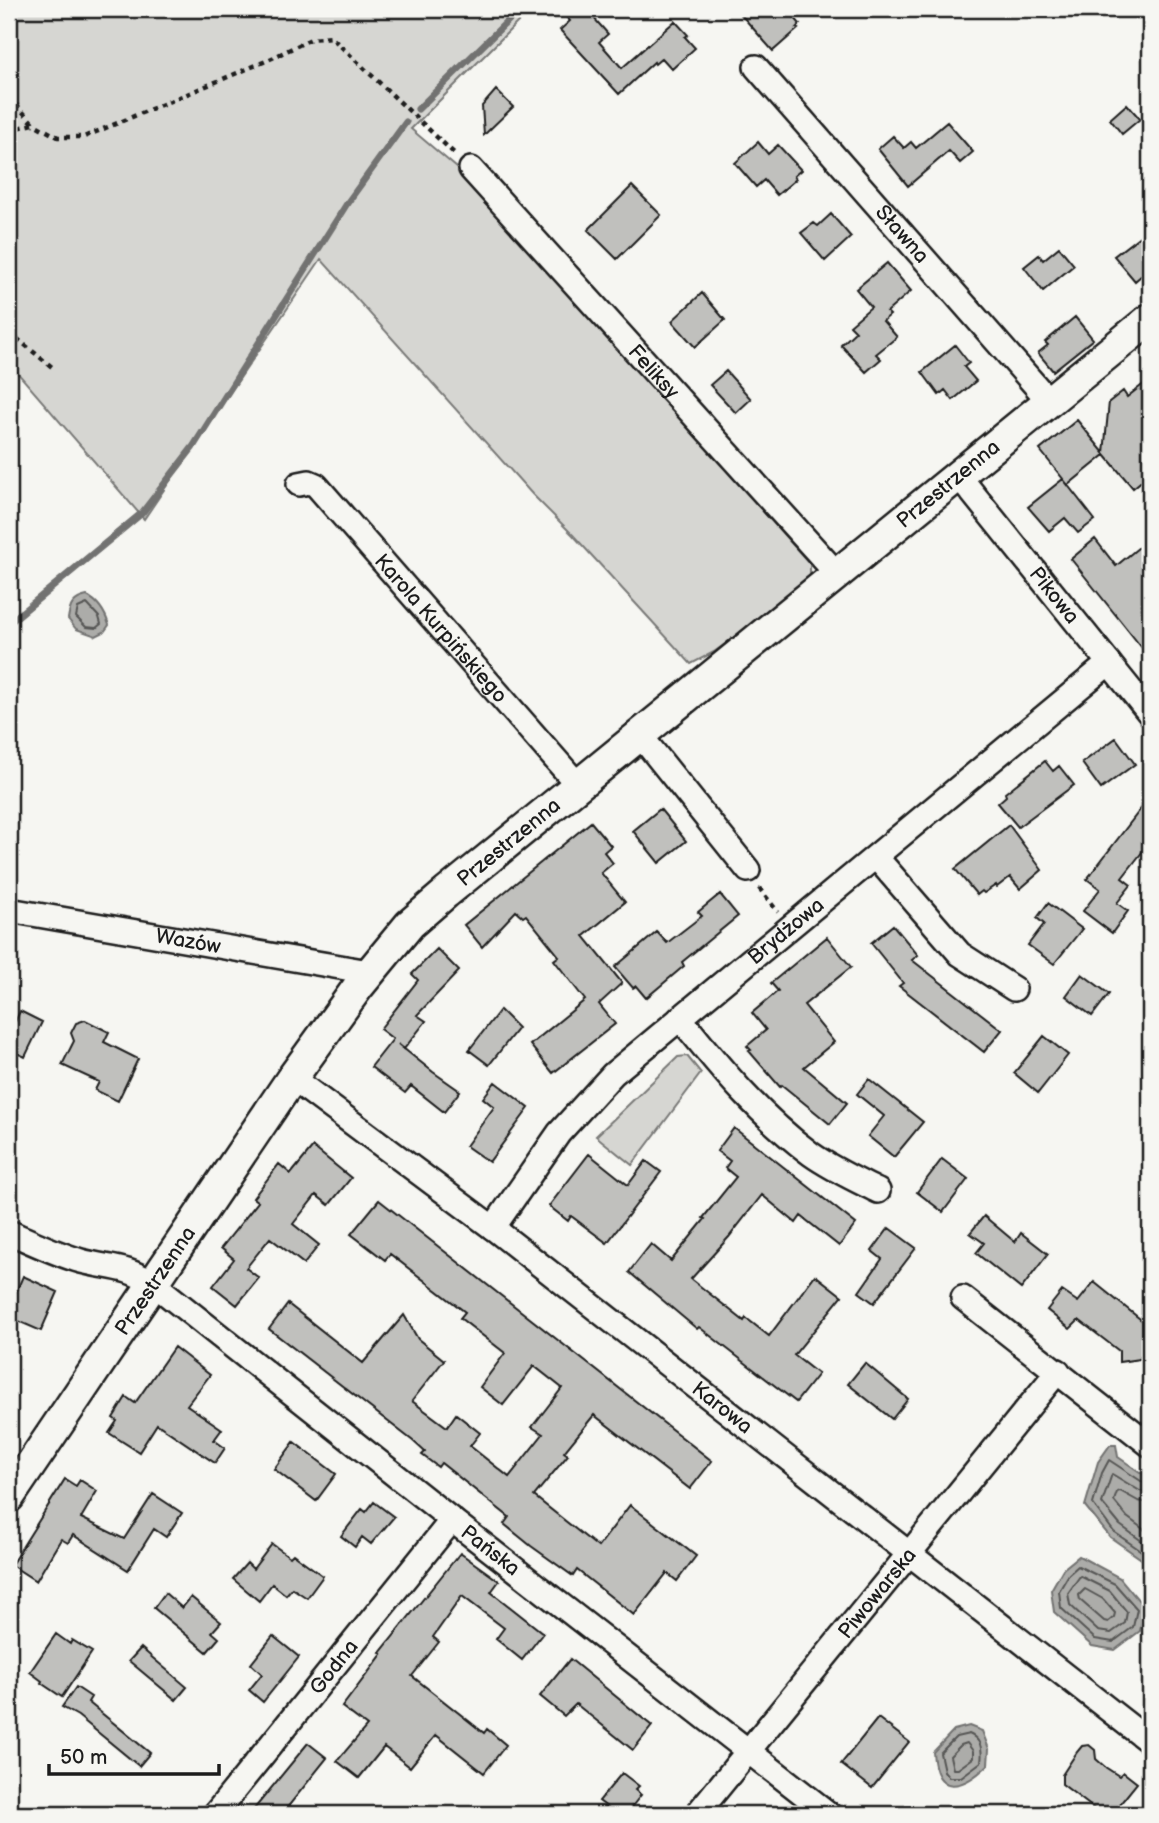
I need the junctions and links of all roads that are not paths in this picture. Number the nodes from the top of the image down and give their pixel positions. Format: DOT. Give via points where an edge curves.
graph roads {
  1 [pos="756,67"];
  2 [pos="471,169"];
  3 [pos="1150,319"];
  4 [pos="1049,401"];
  5 [pos="958,475"];
  6 [pos="299,484"];
  7 [pos="838,575"];
  8 [pos="1109,663"];
  9 [pos="1150,714"];
  10 [pos="640,735"];
  11 [pos="578,785"];
  12 [pos="876,857"];
  13 [pos="748,870"];
  14 [pos="9,910"];
  15 [pos="369,972"];
  16 [pos="1014,989"];
  17 [pos="680,1018"];
  18 [pos="292,1078"];
  19 [pos="878,1191"];
  20 [pos="493,1228"];
  21 [pos="9,1231"];
  22 [pos="154,1284"];
  23 [pos="963,1297"];
  24 [pos="1058,1371"];
  25 [pos="1150,1444"];
  26 [pos="9,1497"];
  27 [pos="452,1520"];
  28 [pos="908,1554"];
  29 [pos="1150,1742"];
  30 [pos="750,1752"];
  31 [pos="215,1814"];
  32 [pos="697,1814"];
  33 [pos="830,1814"];
  1 -- 4 [label="street, Sławna"];
  2 -- 7 [label="street, Feliksy"];
  3 -- 4 [label="street, Przestrzenna"];
  4 -- 5 [label="street, Przestrzenna"];
  5 -- 7 [label="street, Przestrzenna"];
  5 -- 8 [label="street, Pikowa"];
  6 -- 11 [label="street, Karola Kurpińskiego" via="316,485"];
  7 -- 10 [label="street, Przestrzenna"];
  8 -- 9 [label="street, Pikowa"];
  8 -- 12 [label="street, Brydżowa"];
  10 -- 11 [label="street, Przestrzenna"];
  10 -- 13 [label="street"];
  11 -- 15 [label="street, Przestrzenna" via="410,924"];
  12 -- 16 [label="street" via="960,954"];
  12 -- 17 [label="street, Brydżowa"];
  14 -- 15 [label="street, Wazów"];
  15 -- 18 [label="street, Przestrzenna"];
  17 -- 19 [label="street" via="773,1124 815,1157"];
  17 -- 20 [label="street, Brydżowa" via="613,1074 572,1117"];
  18 -- 20 [label="street, Karowa"];
  18 -- 22 [label="street, Przestrzenna"];
  20 -- 28 [label="street, Karowa"];
  21 -- 22 [label="street, Pańska" via="57,1253 127,1269"];
  22 -- 26 [label="street, Przestrzenna"];
  22 -- 27 [label="street, Pańska"];
  23 -- 24 [label="street"];
  24 -- 25 [label="street"];
  24 -- 28 [label="street, Piwowarska"];
  27 -- 30 [label="street, Pańska"];
  27 -- 31 [label="street, Godna"];
  28 -- 29 [label="street, Karowa"];
  28 -- 30 [label="street, Piwowarska"];
  30 -- 32 [label="street, Piwowarska"];
  30 -- 33 [label="street, Pańska"];
}
